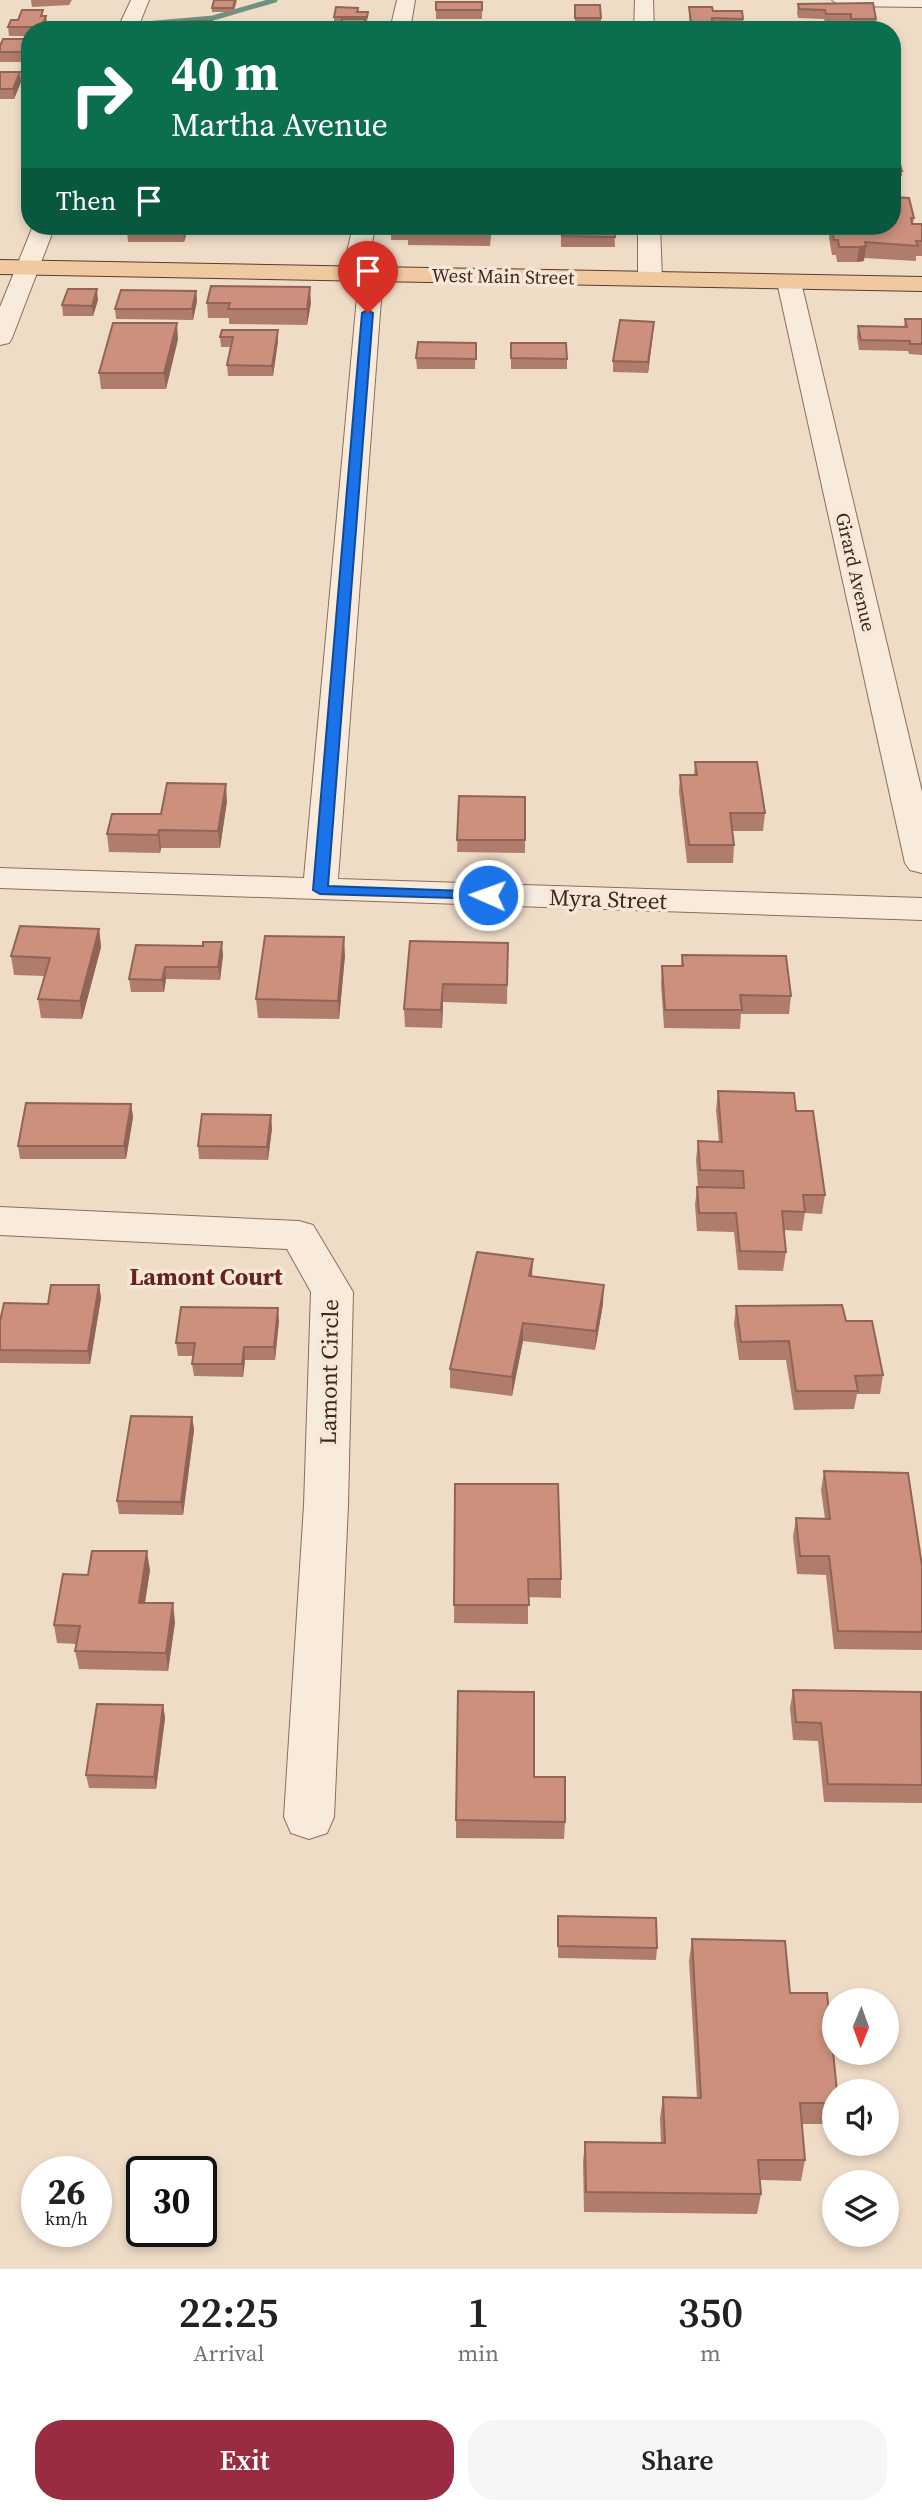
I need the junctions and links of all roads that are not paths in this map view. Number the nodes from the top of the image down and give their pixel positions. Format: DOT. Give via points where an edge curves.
graph roads {
  1 [pos="140,0"];
  2 [pos="406,0"];
  3 [pos="644,0"];
  4 [pos="841,0"];
  5 [pos="922,0"];
  6 [pos="131,21"];
  7 [pos="402,21"];
  8 [pos="644,21"];
  9 [pos="40,235"];
  10 [pos="362,235"];
  11 [pos="649,235"];
  12 [pos="0,267"];
  13 [pos="27,268"];
  14 [pos="363,273"];
  15 [pos="650,279"];
  16 [pos="789,282"];
  17 [pos="922,284"];
  18 [pos="0,338"];
  19 [pos="922,863"];
  20 [pos="0,878"];
  21 [pos="320,890"];
  22 [pos="922,909"];
  23 [pos="0,1220"];
  24 [pos="309,1816"];
  1 -- 6 [label="street"];
  2 -- 7 [label="street"];
  3 -- 8 [label="street"];
  4 -- 5 [label="street"];
  9 -- 13 [label="street"];
  10 -- 14 [label="street" via="357,261"];
  11 -- 15 [label="street"];
  12 -- 13 [label="main road, West Main Street"];
  13 -- 14 [label="main road, West Main Street"];
  13 -- 18 [label="street"];
  14 -- 15 [label="main road, West Main Street"];
  14 -- 21 [label="street" via="370,286"];
  15 -- 16 [label="main road, West Main Street"];
  16 -- 17 [label="main road, West Main Street"];
  16 -- 19 [label="street, Girard Avenue"];
  20 -- 21 [label="street, Myra Street"];
  21 -- 22 [label="street, Myra Street"];
  23 -- 24 [label="street, Lamont Circle" via="299,1236 332,1292"];
}
